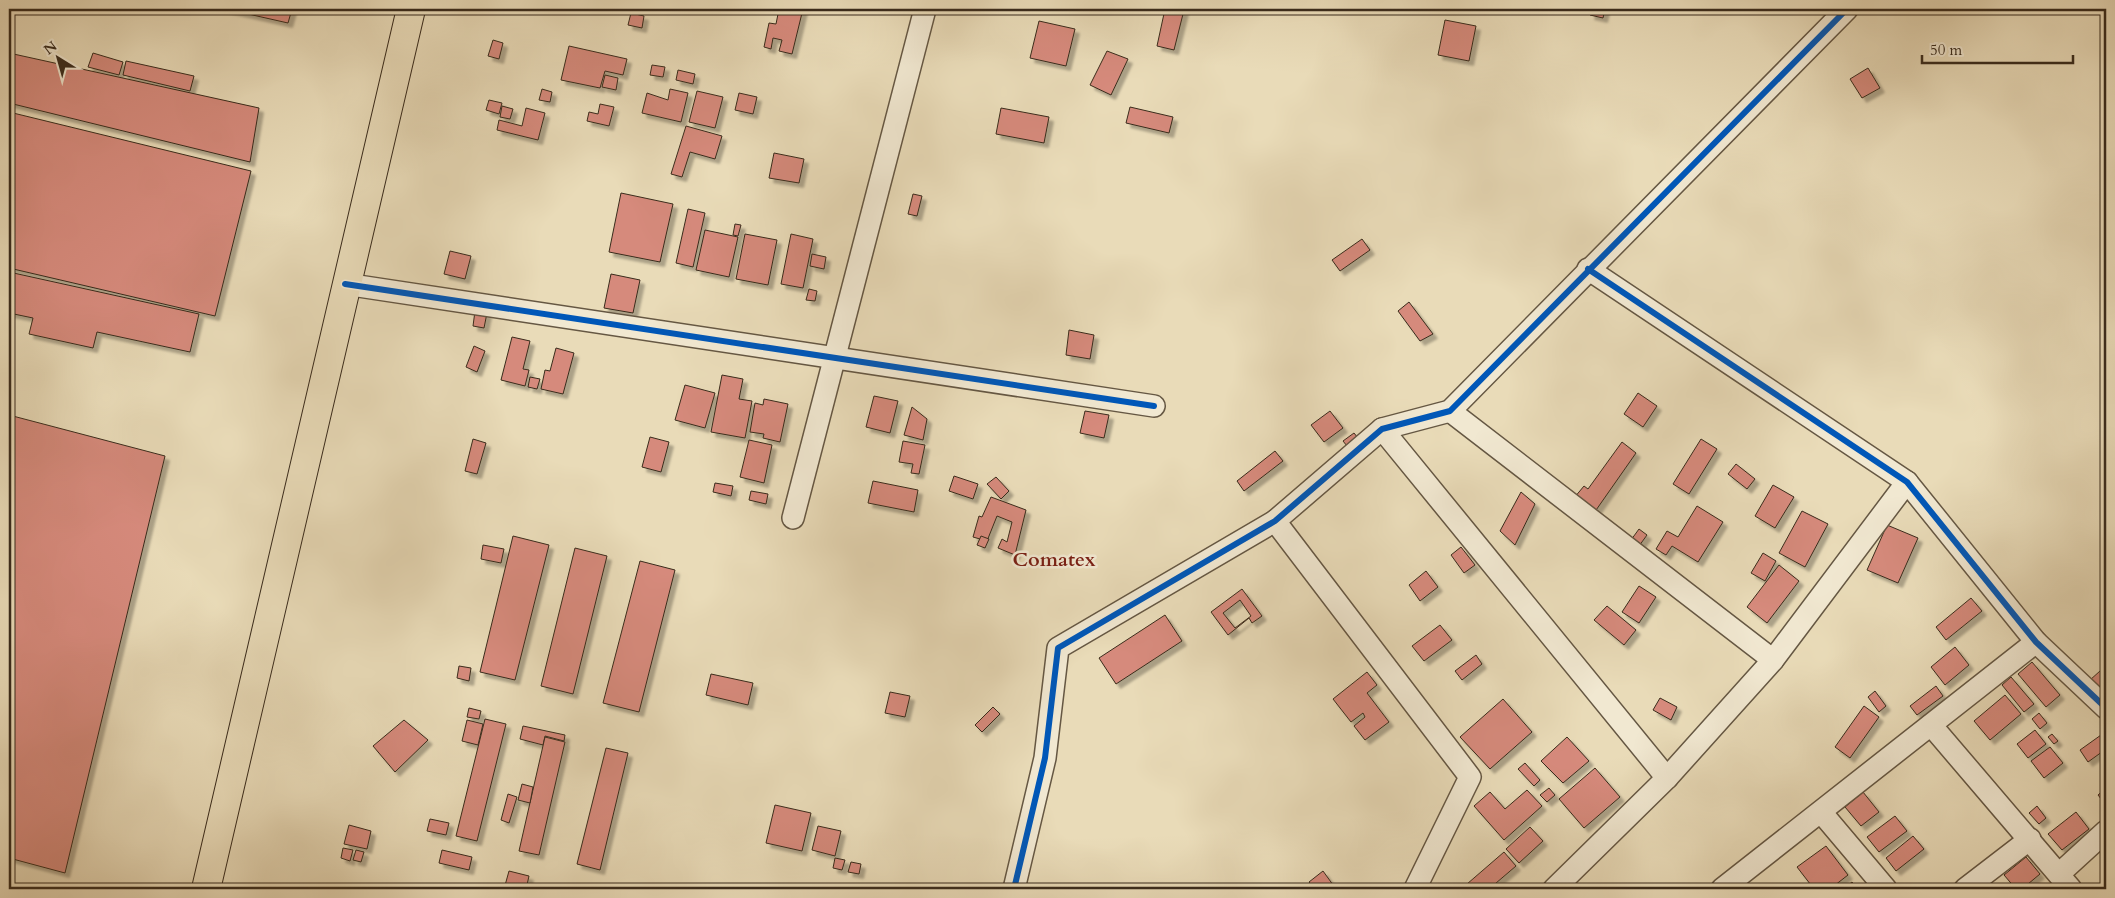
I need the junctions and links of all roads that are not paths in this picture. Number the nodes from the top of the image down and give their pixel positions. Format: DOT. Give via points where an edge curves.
graph roads {
  1 [pos="411,9"];
  2 [pos="925,9"];
  3 [pos="1847,9"];
  4 [pos="1588,269"];
  5 [pos="346,284"];
  6 [pos="834,357"];
  7 [pos="1154,406"];
  8 [pos="1450,411"];
  9 [pos="1382,429"];
  10 [pos="1907,482"];
  11 [pos="793,518"];
  12 [pos="1275,521"];
  13 [pos="2036,642"];
  14 [pos="1773,660"];
  15 [pos="2106,708"];
  16 [pos="1931,725"];
  17 [pos="1667,778"];
  18 [pos="1820,812"];
  19 [pos="2106,831"];
  20 [pos="2030,839"];
  21 [pos="2065,882"];
  22 [pos="206,889"];
  23 [pos="1014,889"];
  24 [pos="1414,889"];
  25 [pos="1554,889"];
  26 [pos="1722,889"];
  27 [pos="1886,889"];
  28 [pos="1965,889"];
  1 -- 5 [label="main road"];
  2 -- 6 [label="street"];
  3 -- 4 [label="street"];
  4 -- 8 [label="street"];
  4 -- 10 [label="street"];
  5 -- 6 [label="street"];
  5 -- 22 [label="main road"];
  6 -- 7 [label="street"];
  6 -- 11 [label="street"];
  8 -- 9 [label="street"];
  8 -- 14 [label="street"];
  9 -- 12 [label="street"];
  9 -- 17 [label="street"];
  10 -- 13 [label="street"];
  10 -- 14 [label="street"];
  12 -- 23 [label="street" via="1058,648 1045,758"];
  12 -- 24 [label="street" via="1470,778"];
  13 -- 15 [label="street"];
  13 -- 16 [label="street"];
  14 -- 17 [label="street"];
  16 -- 18 [label="street"];
  16 -- 20 [label="street"];
  17 -- 25 [label="street"];
  18 -- 26 [label="street"];
  18 -- 27 [label="street"];
  19 -- 21 [label="street"];
  20 -- 21 [label="street"];
  20 -- 28 [label="street"];
}
